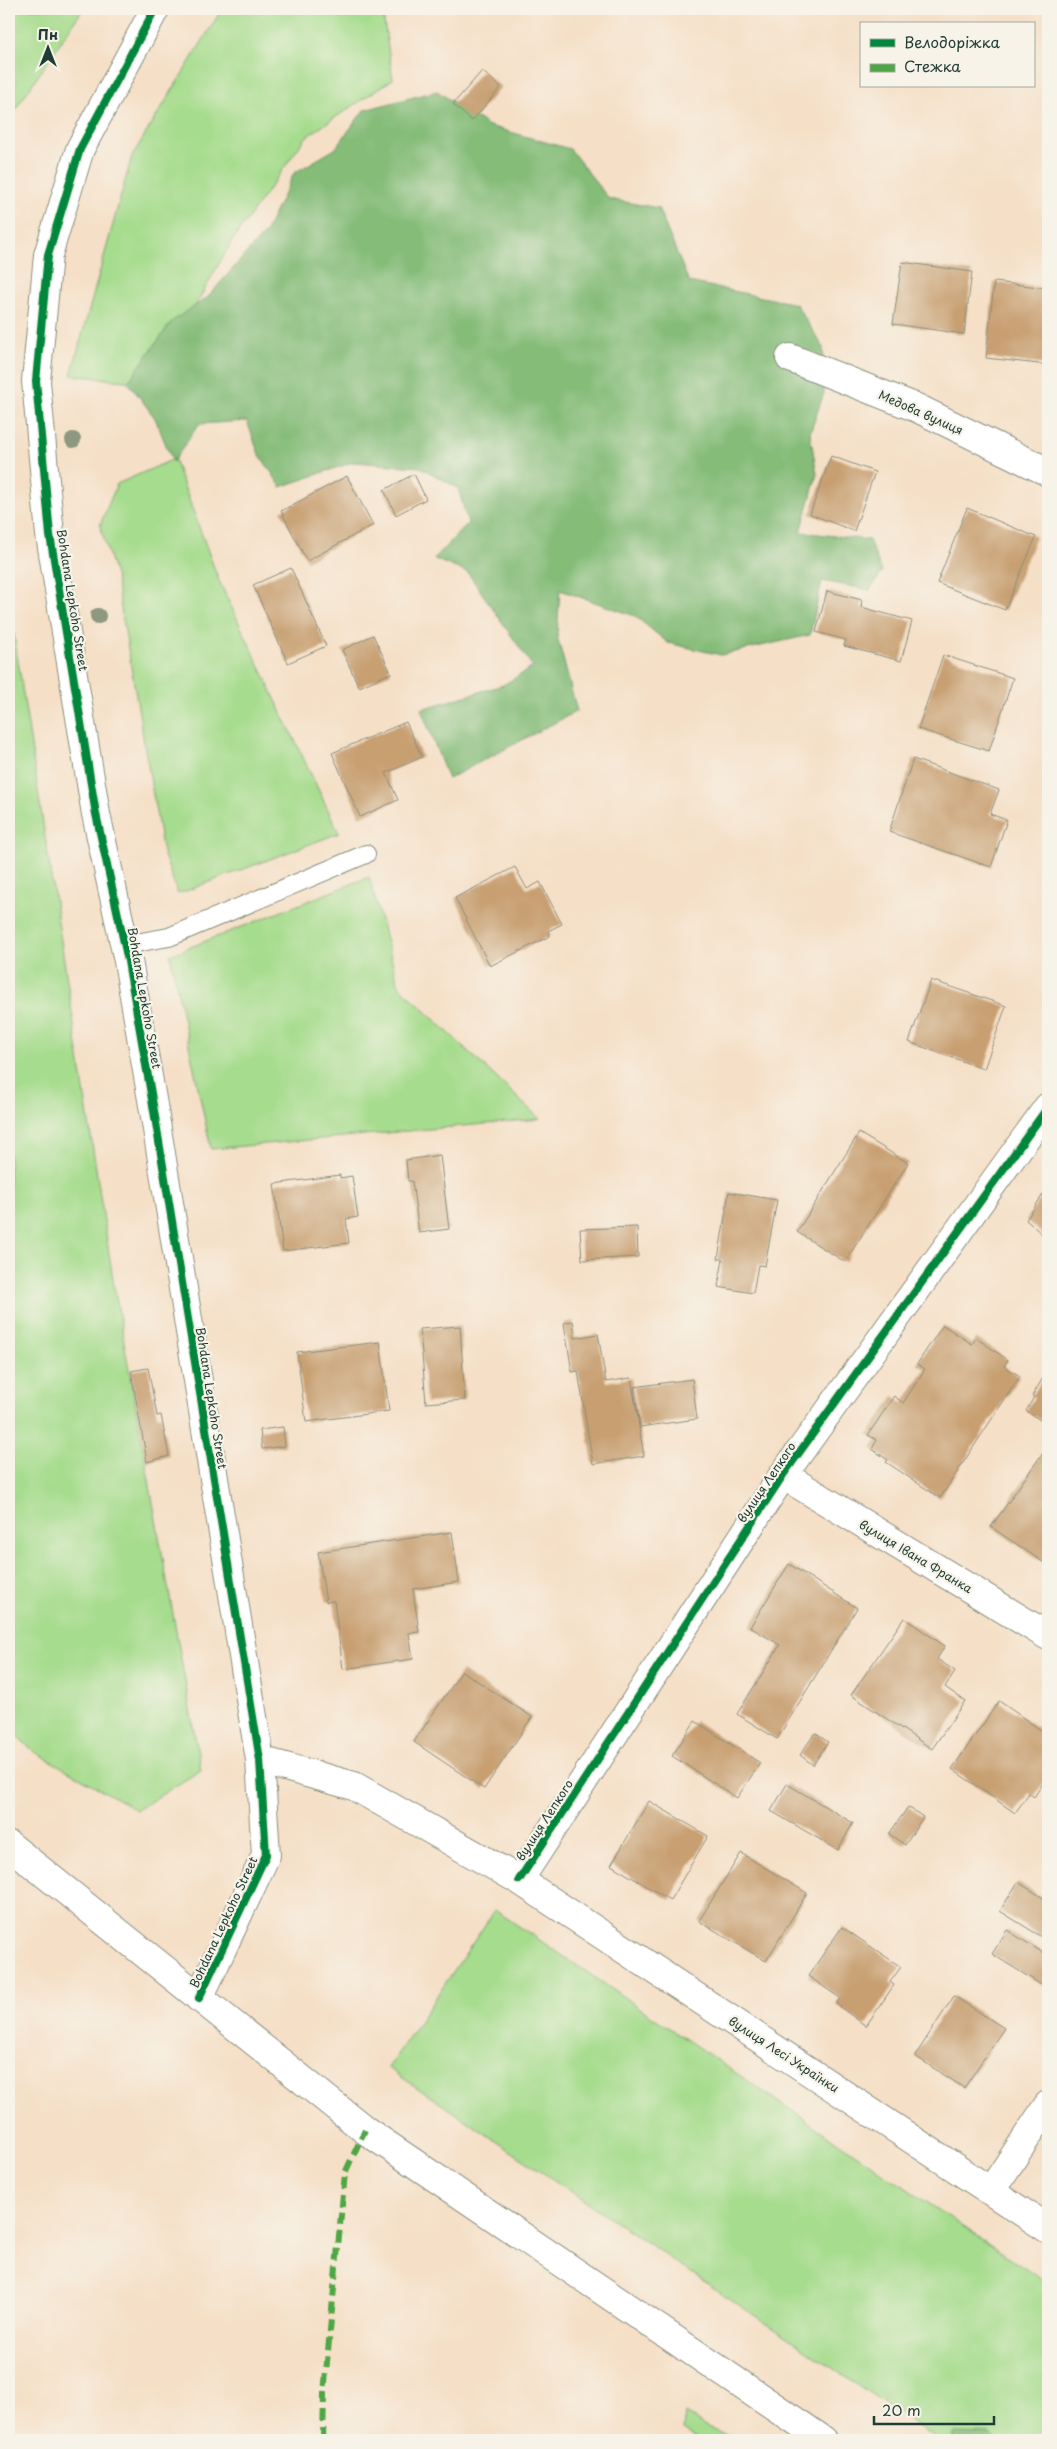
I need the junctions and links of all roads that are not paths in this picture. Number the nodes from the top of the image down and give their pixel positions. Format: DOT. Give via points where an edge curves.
graph roads {
  1 [pos="155,9"];
  2 [pos="790,358"];
  3 [pos="1048,472"];
  4 [pos="366,854"];
  5 [pos="124,945"];
  6 [pos="1048,1107"];
  7 [pos="783,1475"];
  8 [pos="1048,1636"];
  9 [pos="260,1760"];
  10 [pos="9,1845"];
  11 [pos="519,1880"];
  12 [pos="199,1998"];
  13 [pos="1048,2105"];
  14 [pos="991,2191"];
  15 [pos="1048,2229"];
  16 [pos="823,2440"];
  1 -- 5 [label="street, Bohdana Lepkoho Street" via="80,149 48,255 36,381 50,535 96,814"];
  2 -- 3 [label="street, Медова вулиця" via="917,408"];
  4 -- 5 [label="lane" via="169,937"];
  5 -- 9 [label="street, Bohdana Lepkoho Street"];
  6 -- 7 [label="street, вулиця Лепкого"];
  7 -- 8 [label="street, вулиця Івана Франка"];
  7 -- 11 [label="street, вулиця Лепкого"];
  9 -- 11 [label="street, вулиця Лесі Українки" via="354,1786"];
  9 -- 12 [label="street, Bohdana Lepkoho Street" via="266,1856"];
  10 -- 12 [label="street"];
  11 -- 14 [label="street, вулиця Лесі Українки"];
  12 -- 16 [label="street" via="365,2130"];
  13 -- 14 [label="street"];
  14 -- 15 [label="street, вулиця Лесі Українки"];
}
